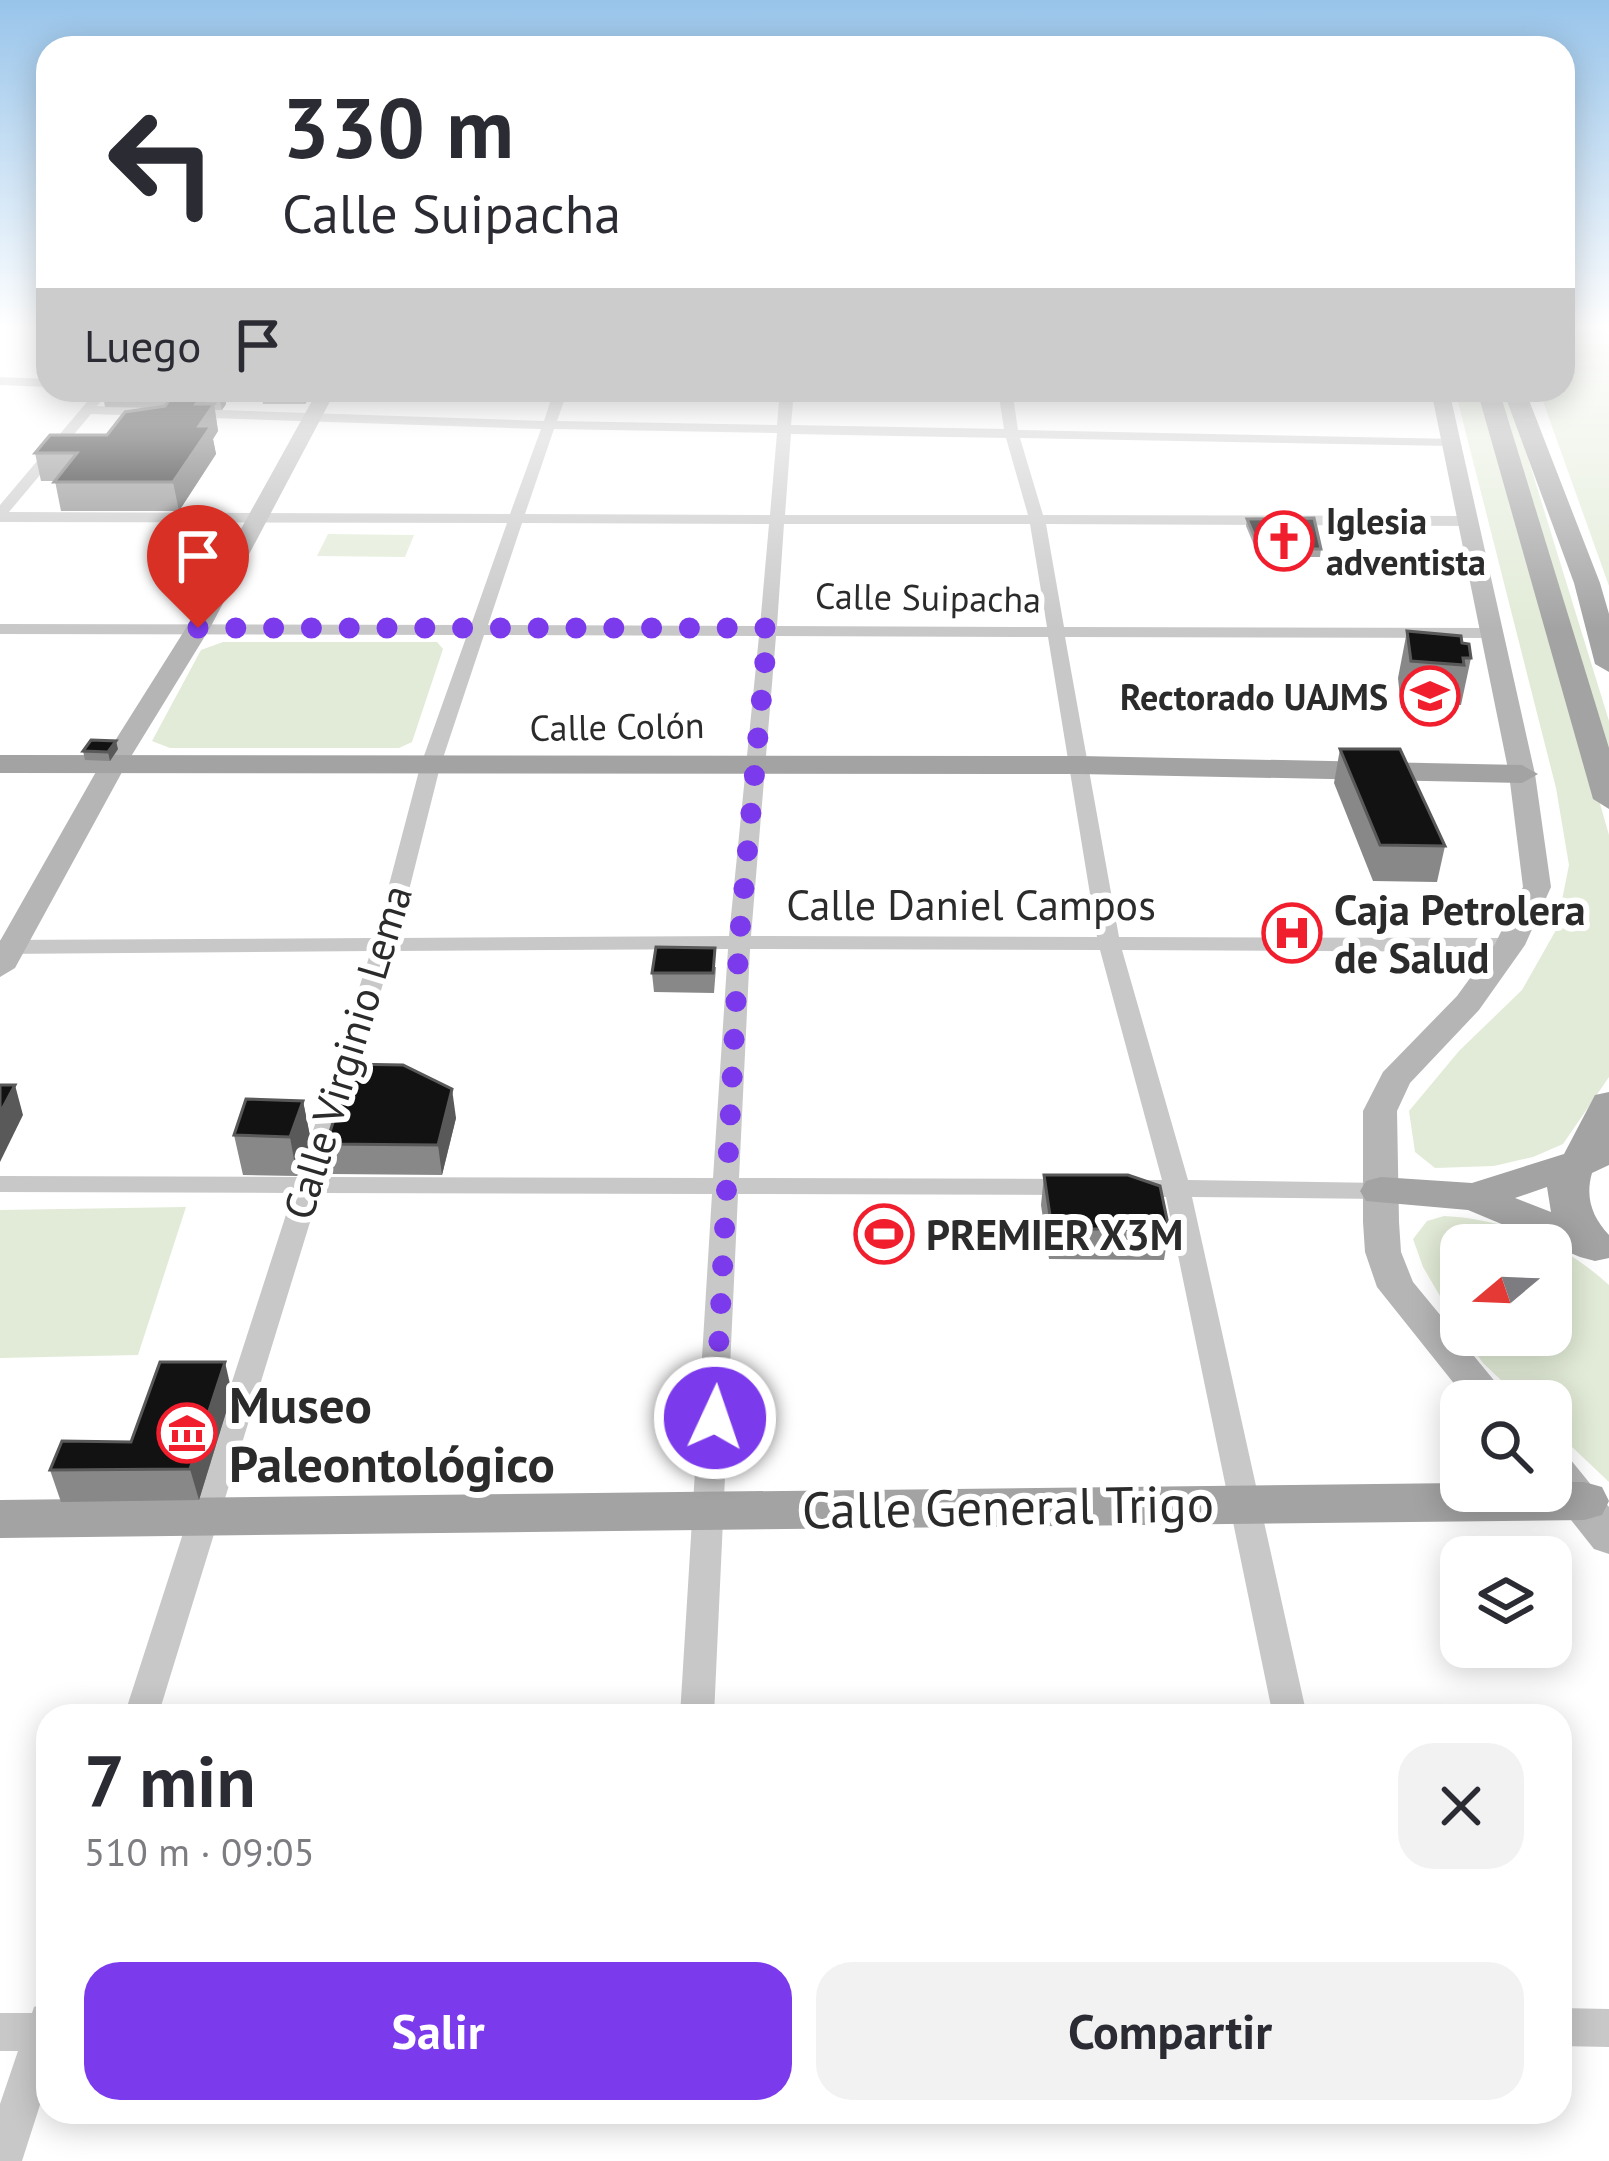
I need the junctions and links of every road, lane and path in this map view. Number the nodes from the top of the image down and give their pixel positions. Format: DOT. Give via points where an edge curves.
graph roads {
  1 [pos="74,427"];
  2 [pos="308,427"];
  3 [pos="547,427"];
  4 [pos="718,427"];
  5 [pos="1010,427"];
  6 [pos="1449,427"];
  7 [pos="1499,427"];
  8 [pos="1528,427"];
  9 [pos="787,428"];
  10 [pos="1011,432"];
  11 [pos="1452,442"];
  12 [pos="0,516"];
  13 [pos="257,517"];
  14 [pos="517,518"];
  15 [pos="779,518"];
  16 [pos="1037,519"];
  17 [pos="1469,520"];
  18 [pos="0,628"];
  19 [pos="198,628"];
  20 [pos="768,628"];
  21 [pos="479,630"];
  22 [pos="1054,631"];
  23 [pos="1495,633"];
  24 [pos="1609,664"];
  25 [pos="0,764"];
  26 [pos="114,764"];
  27 [pos="758,764"];
  28 [pos="1080,765"];
  29 [pos="430,767"];
  30 [pos="1522,774"];
  31 [pos="1609,799"];
  32 [pos="739,942"];
  33 [pos="1109,944"];
  34 [pos="1510,945"];
  35 [pos="384,946"];
  36 [pos="4,954"];
  37 [pos="1609,1104"];
  38 [pos="1591,1157"];
  39 [pos="307,1183"];
  40 [pos="725,1183"];
  41 [pos="0,1184"];
  42 [pos="1177,1189"];
  43 [pos="1381,1191"];
  44 [pos="1474,1197"];
  45 [pos="1599,1251"];
  46 [pos="1474,1380"];
  47 [pos="1581,1501"];
  48 [pos="1243,1502"];
  49 [pos="710,1512"];
  50 [pos="202,1516"];
  51 [pos="0,1519"];
  52 [pos="145,1704"];
  53 [pos="698,1704"];
  54 [pos="1287,1704"];
  55 [pos="1572,2027"];
  56 [pos="1609,2028"];
  57 [pos="36,2029"];
  58 [pos="0,2032"];
  59 [pos="36,2060"];
  60 [pos="1,2161"];
  1 -- 12 [label="street"];
  2 -- 13 [label="street"];
  3 -- 14 [label="street, Calle Virginio Lema"];
  4 -- 9 [label="street"];
  5 -- 10 [label="street"];
  6 -- 11 [label="street"];
  7 -- 31 [label="main road"];
  8 -- 24 [label="main road"];
  9 -- 10 [label="street"];
  9 -- 15 [label="street"];
  10 -- 11 [label="street"];
  10 -- 16 [label="street"];
  11 -- 17 [label="street"];
  12 -- 13 [label="street"];
  13 -- 14 [label="street"];
  13 -- 19 [label="street"];
  14 -- 15 [label="street"];
  14 -- 21 [label="street, Calle Virginio Lema"];
  15 -- 16 [label="street"];
  15 -- 20 [label="street"];
  16 -- 17 [label="street"];
  16 -- 22 [label="street"];
  17 -- 23 [label="street"];
  18 -- 19 [label="street, Calle Suipacha"];
  19 -- 21 [label="street, Calle Suipacha"];
  19 -- 26 [label="street"];
  20 -- 21 [label="street, Calle Suipacha"];
  20 -- 22 [label="street, Calle Suipacha"];
  20 -- 27 [label="street"];
  21 -- 29 [label="street, Calle Virginio Lema"];
  22 -- 23 [label="street, Calle Suipacha"];
  22 -- 28 [label="street"];
  23 -- 30 [label="street"];
  25 -- 26 [label="main road, Calle Colón"];
  26 -- 29 [label="main road, Calle Colón"];
  26 -- 36 [label="street"];
  27 -- 28 [label="main road, Calle Colón"];
  27 -- 29 [label="main road, Calle Colón"];
  27 -- 32 [label="street"];
  28 -- 30 [label="main road, Calle Colón"];
  28 -- 33 [label="street"];
  29 -- 35 [label="street, Calle Virginio Lema"];
  30 -- 34 [label="street" via="1537,887"];
  32 -- 33 [label="street, Calle Daniel Campos"];
  32 -- 35 [label="street, Calle Daniel Campos"];
  32 -- 40 [label="street"];
  33 -- 34 [label="street, Calle Daniel Campos"];
  33 -- 42 [label="street"];
  34 -- 43 [label="street" via="1468,1004 1395,1079 1380,1111"];
  35 -- 36 [label="street, Calle Daniel Campos"];
  35 -- 39 [label="street, Calle Virginio Lema"];
  37 -- 38 [label="main road"];
  38 -- 44 [label="main road"];
  38 -- 45 [label="main road" via="1565,1193 1575,1223"];
  39 -- 40 [label="street"];
  39 -- 41 [label="street"];
  39 -- 50 [label="street, Calle Virginio Lema"];
  40 -- 42 [label="street"];
  40 -- 49 [label="street"];
  42 -- 43 [label="street"];
  42 -- 48 [label="street"];
  43 -- 44 [label="main road"];
  43 -- 46 [label="street" via="1383,1252 1396,1287"];
  44 -- 45 [label="main road"];
  47 -- 48 [label="main road, Calle General Trigo"];
  48 -- 49 [label="main road, Calle General Trigo"];
  48 -- 54 [label="street"];
  49 -- 50 [label="main road, Calle General Trigo"];
  49 -- 53 [label="street"];
  50 -- 51 [label="main road, Calle General Trigo"];
  50 -- 52 [label="street, Calle Virginio Lema"];
  55 -- 56 [label="street"];
  57 -- 58 [label="street"];
  59 -- 60 [label="street"];
}
